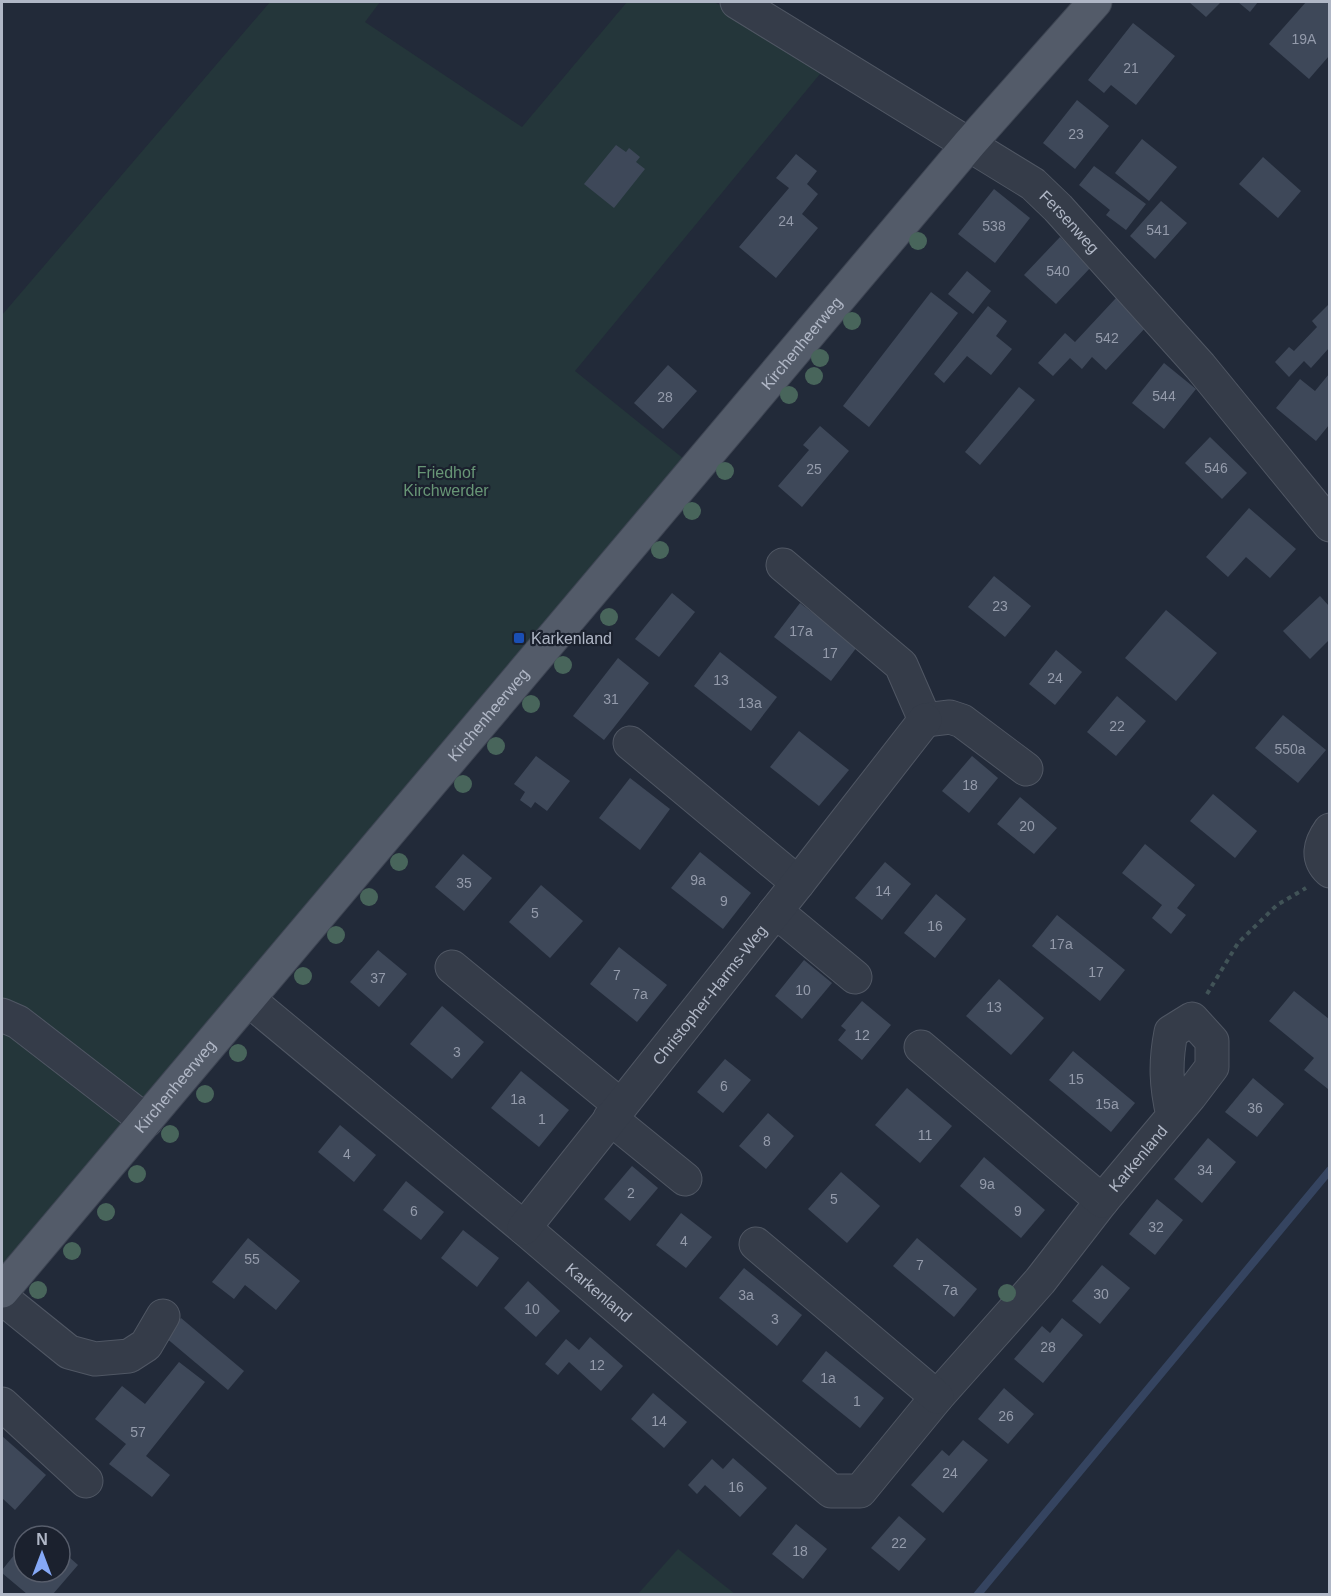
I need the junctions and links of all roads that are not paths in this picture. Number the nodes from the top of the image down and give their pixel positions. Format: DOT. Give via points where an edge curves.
graph roads {
  1 [pos="737,2"];
  2 [pos="1095,2"];
  3 [pos="970,143"];
  4 [pos="1329,525"];
  5 [pos="783,565"];
  6 [pos="925,720"];
  7 [pos="630,743"];
  8 [pos="1026,769"];
  9 [pos="1329,830"];
  10 [pos="1328,870"];
  11 [pos="798,883"];
  12 [pos="774,913"];
  13 [pos="452,967"];
  14 [pos="855,978"];
  15 [pos="249,1000"];
  16 [pos="2,1015"];
  17 [pos="921,1047"];
  18 [pos="615,1112"];
  19 [pos="1173,1116"];
  20 [pos="146,1121"];
  21 [pos="685,1179"];
  22 [pos="1102,1201"];
  23 [pos="524,1228"];
  24 [pos="756,1244"];
  25 [pos="2,1292"];
  26 [pos="2,1298"];
  27 [pos="163,1316"];
  28 [pos="938,1397"];
  29 [pos="2,1404"];
  30 [pos="86,1481"];
  1 -- 3 [label="street, Fersenweg"];
  2 -- 3 [label="main road, Kirchenheerweg"];
  3 -- 4 [label="street, Fersenweg" via="1033,184 1058,208 1200,366"];
  3 -- 15 [label="main road, Kirchenheerweg"];
  5 -- 6 [label="street" via="901,665"];
  6 -- 8 [label="street" via="950,717 962,721"];
  6 -- 11 [label="street, Christopher-Harms-Weg"];
  7 -- 11 [label="street"];
  9 -- 10 [label="street" via="1321,842 1320,857"];
  11 -- 12 [label="street, Christopher-Harms-Weg"];
  12 -- 14 [label="street"];
  12 -- 18 [label="street, Christopher-Harms-Weg"];
  13 -- 18 [label="street"];
  15 -- 20 [label="main road, Kirchenheerweg"];
  15 -- 23 [label="street, Karkenland"];
  16 -- 20 [label="street" via="18,1022"];
  17 -- 22 [label="street, Karkenland"];
  18 -- 21 [label="street"];
  18 -- 23 [label="street, Christopher-Harms-Weg"];
  19 -- 19 [label="street, Karkenland" via="1212,1067 1212,1041 1192,1019 1171,1032 1166,1056"];
  19 -- 22 [label="street, Karkenland"];
  20 -- 25 [label="main road, Kirchenheerweg"];
  22 -- 28 [label="street, Karkenland" via="1040,1281"];
  23 -- 28 [label="street, Karkenland" via="831,1491 860,1491"];
  24 -- 28 [label="street"];
  26 -- 27 [label="street" via="69,1352 95,1359 129,1356 146,1345"];
  29 -- 30 [label="street"];
}
